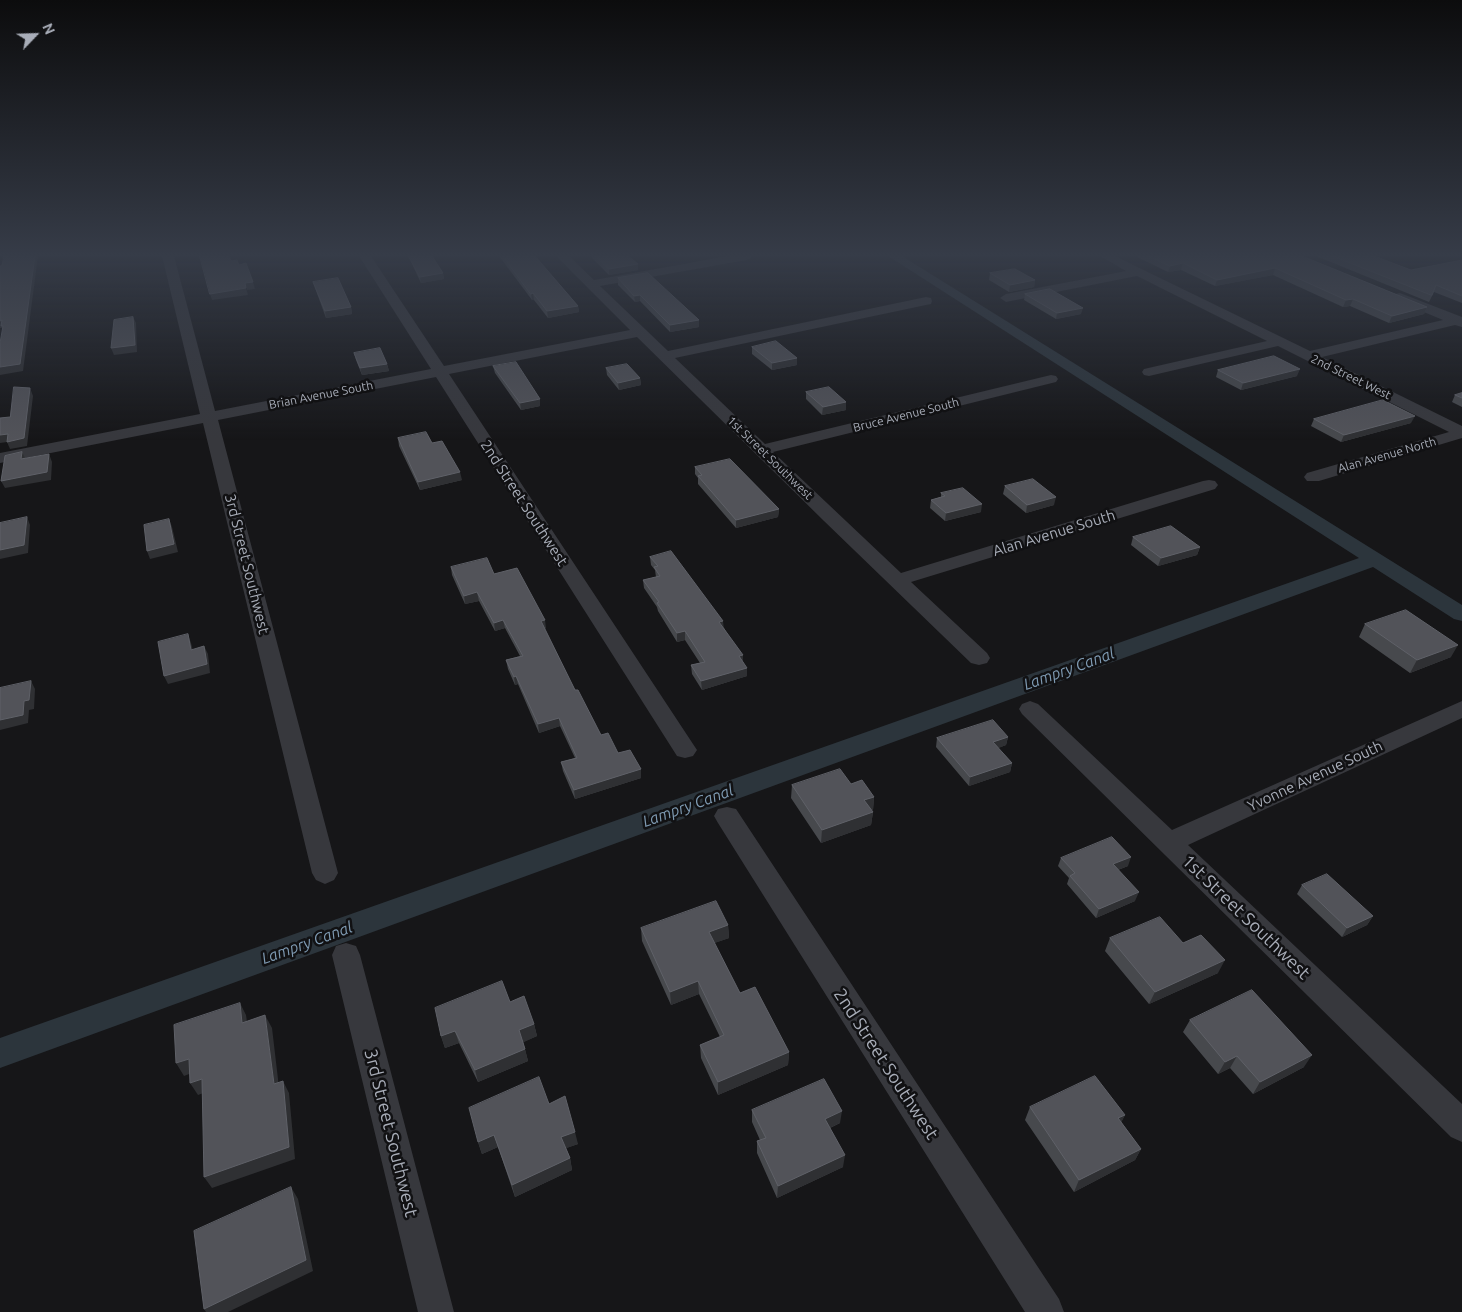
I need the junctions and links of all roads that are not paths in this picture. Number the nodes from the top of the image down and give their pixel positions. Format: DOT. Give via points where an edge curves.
graph roads {
  1 [pos="184,317"];
  2 [pos="405,317"];
  3 [pos="626,317"];
  4 [pos="853,317"];
  5 [pos="1229,317"];
  6 [pos="1460,321"];
  7 [pos="641,332"];
  8 [pos="1279,342"];
  9 [pos="666,356"];
  10 [pos="1308,356"];
  11 [pos="440,371"];
  12 [pos="1150,372"];
  13 [pos="1051,379"];
  14 [pos="209,416"];
  15 [pos="1462,433"];
  16 [pos="762,450"];
  17 [pos="0,458"];
  18 [pos="1313,477"];
  19 [pos="1209,485"];
  20 [pos="898,580"];
  21 [pos="979,658"];
  22 [pos="1030,709"];
  23 [pos="1462,709"];
  24 [pos="685,750"];
  25 [pos="727,816"];
  26 [pos="1169,843"];
  27 [pos="325,873"];
  28 [pos="346,955"];
  29 [pos="1462,1126"];
  30 [pos="436,1312"];
  31 [pos="1046,1312"];
  1 -- 14 [label="street, 3rd Street Southwest"];
  2 -- 11 [label="street, 2nd Street Southwest"];
  3 -- 7 [label="street, 1st Street Southwest"];
  4 -- 9 [label="street"];
  5 -- 8 [label="street, 2nd Street West"];
  6 -- 10 [label="street"];
  7 -- 9 [label="street, 1st Street Southwest"];
  7 -- 11 [label="street, Brian Avenue South"];
  8 -- 10 [label="street, 2nd Street West"];
  8 -- 12 [label="street"];
  9 -- 16 [label="street, 1st Street Southwest"];
  10 -- 15 [label="street, 2nd Street West"];
  11 -- 14 [label="street, Brian Avenue South"];
  11 -- 24 [label="street, 2nd Street Southwest"];
  13 -- 16 [label="street, Bruce Avenue South"];
  14 -- 17 [label="street, Brian Avenue South"];
  14 -- 27 [label="street, 3rd Street Southwest"];
  15 -- 18 [label="street, Alan Avenue North"];
  16 -- 20 [label="street, 1st Street Southwest"];
  19 -- 20 [label="street, Alan Avenue South"];
  20 -- 21 [label="street, 1st Street Southwest"];
  22 -- 26 [label="street, 1st Street Southwest"];
  23 -- 26 [label="street, Yvonne Avenue South"];
  25 -- 31 [label="street, 2nd Street Southwest"];
  26 -- 29 [label="street, 1st Street Southwest"];
  28 -- 30 [label="street, 3rd Street Southwest"];
}
